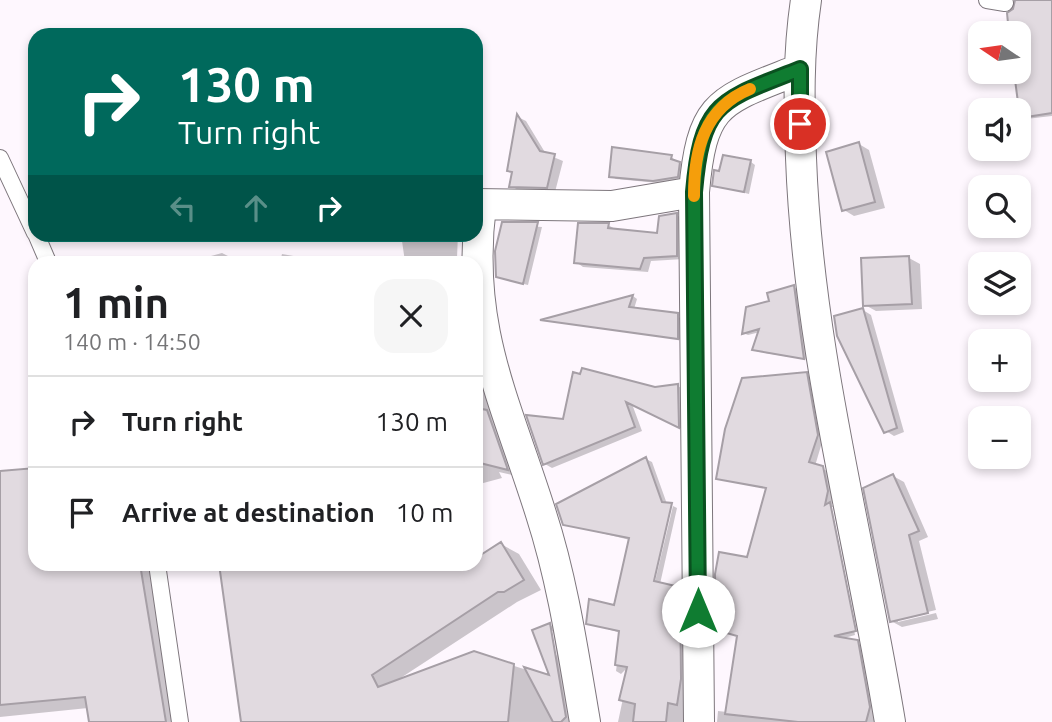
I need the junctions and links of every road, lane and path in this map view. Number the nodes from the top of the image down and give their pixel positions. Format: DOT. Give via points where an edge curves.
graph roads {
  1 [pos="806,0"];
  2 [pos="987,0"];
  3 [pos="1006,3"];
  4 [pos="800,69"];
  5 [pos="0,158"];
  6 [pos="694,192"];
  7 [pos="483,204"];
  8 [pos="28,219"];
  9 [pos="483,330"];
  10 [pos="158,571"];
  11 [pos="180,722"];
  12 [pos="585,722"];
  13 [pos="699,722"];
  14 [pos="890,722"];
  1 -- 4 [label="street"];
  2 -- 3 [label="lane"];
  4 -- 6 [label="street" via="740,93 718,108 698,149"];
  4 -- 14 [label="street" via="807,265 825,384"];
  5 -- 8 [label="lane"];
  6 -- 7 [label="street" via="612,206"];
  6 -- 13 [label="street"];
  9 -- 12 [label="street" via="503,409 542,516 557,573"];
  10 -- 11 [label="lane"];
}
